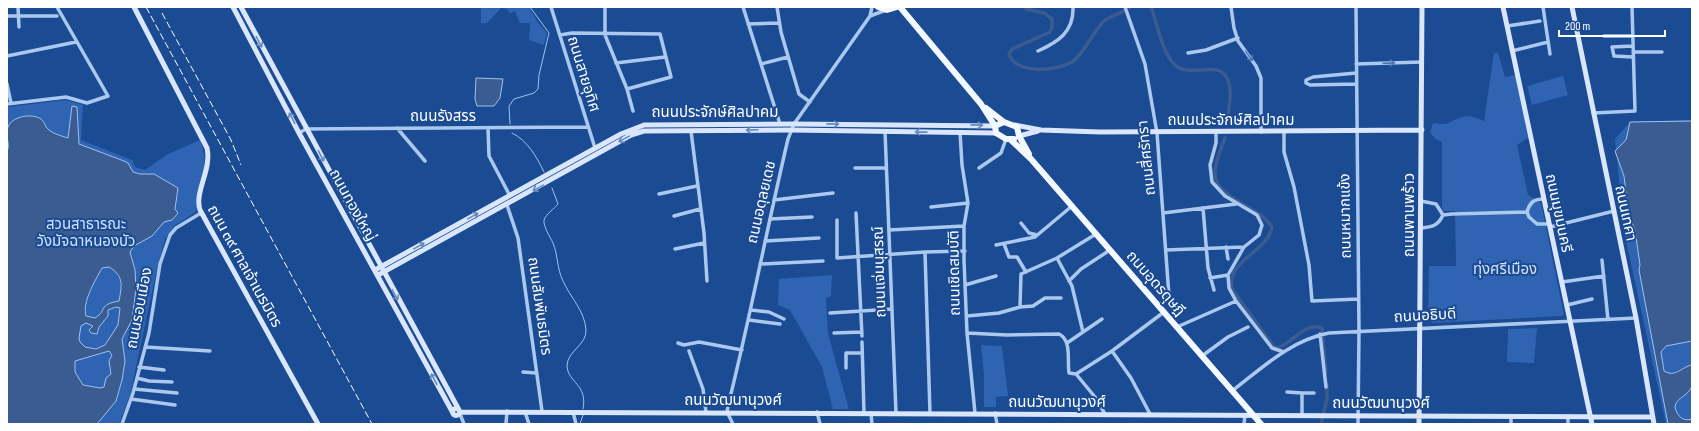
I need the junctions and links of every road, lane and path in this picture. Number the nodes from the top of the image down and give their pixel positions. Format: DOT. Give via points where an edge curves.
graph roads {
  1 [pos="18,7"];
  2 [pos="57,7"];
  3 [pos="134,7"];
  4 [pos="234,7"];
  5 [pos="241,7"];
  6 [pos="551,7"];
  7 [pos="605,7"];
  8 [pos="743,7"];
  9 [pos="777,7"];
  10 [pos="872,7"];
  11 [pos="878,7"];
  12 [pos="899,7"];
  13 [pos="1073,7"];
  14 [pos="1125,7"];
  15 [pos="1231,7"];
  16 [pos="1356,7"];
  17 [pos="1422,7"];
  18 [pos="1503,7"];
  19 [pos="1543,7"];
  20 [pos="1572,7"];
  21 [pos="1632,7"];
  22 [pos="887,10"];
  23 [pos="244,14"];
  24 [pos="7,16"];
  25 [pos="18,16"];
  26 [pos="57,16"];
  27 [pos="870,16"];
  28 [pos="238,18"];
  29 [pos="1540,21"];
  30 [pos="779,23"];
  31 [pos="748,24"];
  32 [pos="1507,26"];
  33 [pos="19,27"];
  34 [pos="560,35"];
  35 [pos="605,35"];
  36 [pos="1604,36"];
  37 [pos="1633,36"];
  38 [pos="1238,38"];
  39 [pos="76,42"];
  40 [pos="1548,42"];
  41 [pos="1633,46"];
  42 [pos="1038,51"];
  43 [pos="1512,51"];
  44 [pos="1662,52"];
  45 [pos="1188,53"];
  46 [pos="1550,54"];
  47 [pos="1633,54"];
  48 [pos="7,56"];
  49 [pos="665,57"];
  50 [pos="788,57"];
  51 [pos="1422,62"];
  52 [pos="616,63"];
  53 [pos="761,64"];
  54 [pos="1356,64"];
  55 [pos="1356,73"];
  56 [pos="7,84"];
  57 [pos="1356,84"];
  58 [pos="627,89"];
  59 [pos="810,102"];
  60 [pos="9,103"];
  61 [pos="981,104"];
  62 [pos="632,111"];
  63 [pos="1593,113"];
  64 [pos="1004,122"];
  65 [pos="780,124"];
  66 [pos="794,124"];
  67 [pos="883,124"];
  68 [pos="691,125"];
  69 [pos="961,125"];
  70 [pos="1015,125"];
  71 [pos="995,126"];
  72 [pos="588,127"];
  73 [pos="397,128"];
  74 [pos="488,128"];
  75 [pos="306,129"];
  76 [pos="781,130"];
  77 [pos="791,130"];
  78 [pos="1041,130"];
  79 [pos="1422,130"];
  80 [pos="691,131"];
  81 [pos="885,131"];
  82 [pos="1356,131"];
  83 [pos="960,132"];
  84 [pos="1216,132"];
  85 [pos="1260,132"];
  86 [pos="1284,132"];
  87 [pos="299,133"];
  88 [pos="1157,133"];
  89 [pos="996,134"];
  90 [pos="1019,136"];
  91 [pos="1008,139"];
  92 [pos="595,148"];
  93 [pos="596,154"];
  94 [pos="1031,159"];
  95 [pos="425,161"];
  96 [pos="855,168"];
  97 [pos="886,168"];
  98 [pos="979,168"];
  99 [pos="553,172"];
  100 [pos="556,178"];
  101 [pos="697,186"];
  102 [pos="659,194"];
  103 [pos="833,194"];
  104 [pos="510,196"];
  105 [pos="1544,198"];
  106 [pos="504,199"];
  107 [pos="774,200"];
  108 [pos="1421,202"];
  109 [pos="968,203"];
  110 [pos="1236,204"];
  111 [pos="507,205"];
  112 [pos="1072,206"];
  113 [pos="931,207"];
  114 [pos="1203,208"];
  115 [pos="700,209"];
  116 [pos="1614,211"];
  117 [pos="1527,212"];
  118 [pos="202,213"];
  119 [pos="856,213"];
  120 [pos="1163,213"];
  121 [pos="1443,215"];
  122 [pos="674,216"];
  123 [pos="812,217"];
  124 [pos="770,219"];
  125 [pos="837,220"];
  126 [pos="1021,222"];
  127 [pos="1550,225"];
  128 [pos="964,226"];
  129 [pos="1421,228"];
  130 [pos="449,229"];
  131 [pos="889,230"];
  132 [pos="1096,234"];
  133 [pos="439,235"];
  134 [pos="452,235"];
  135 [pos="1038,235"];
  136 [pos="819,238"];
  137 [pos="442,241"];
  138 [pos="765,241"];
  139 [pos="704,243"];
  140 [pos="1004,244"];
  141 [pos="996,245"];
  142 [pos="1226,247"];
  143 [pos="1244,247"];
  144 [pos="1206,248"];
  145 [pos="675,249"];
  146 [pos="1110,250"];
  147 [pos="1166,250"];
  148 [pos="965,251"];
  149 [pos="925,252"];
  150 [pos="890,254"];
  151 [pos="858,256"];
  152 [pos="1057,258"];
  153 [pos="1228,260"];
  154 [pos="1602,260"];
  155 [pos="823,261"];
  156 [pos="760,264"];
  157 [pos="382,270"];
  158 [pos="1026,272"];
  159 [pos="376,273"];
  160 [pos="1228,275"];
  161 [pos="996,276"];
  162 [pos="1604,276"];
  163 [pos="1210,278"];
  164 [pos="707,281"];
  165 [pos="1069,281"];
  166 [pos="1562,282"];
  167 [pos="965,285"];
  168 [pos="1214,290"];
  169 [pos="1061,298"];
  170 [pos="1358,299"];
  171 [pos="1592,299"];
  172 [pos="1236,301"];
  173 [pos="1567,305"];
  174 [pos="1158,306"];
  175 [pos="1020,307"];
  176 [pos="892,309"];
  177 [pos="751,310"];
  178 [pos="861,312"];
  179 [pos="1164,312"];
  180 [pos="830,314"];
  181 [pos="967,316"];
  182 [pos="1636,318"];
  183 [pos="784,319"];
  184 [pos="1102,319"];
  185 [pos="749,320"];
  186 [pos="1608,320"];
  187 [pos="1570,322"];
  188 [pos="780,324"];
  189 [pos="1177,327"];
  190 [pos="1248,327"];
  191 [pos="1420,327"];
  192 [pos="1359,331"];
  193 [pos="1083,332"];
  194 [pos="834,333"];
  195 [pos="968,333"];
  196 [pos="1320,334"];
  197 [pos="862,342"];
  198 [pos="678,343"];
  199 [pos="1067,343"];
  200 [pos="145,347"];
  201 [pos="742,350"];
  202 [pos="210,351"];
  203 [pos="689,351"];
  204 [pos="1112,351"];
  205 [pos="1284,352"];
  206 [pos="862,353"];
  207 [pos="1202,356"];
  208 [pos="140,367"];
  209 [pos="846,368"];
  210 [pos="164,370"];
  211 [pos="523,372"];
  212 [pos="536,373"];
  213 [pos="1076,374"];
  214 [pos="137,378"];
  215 [pos="172,382"];
  216 [pos="1326,387"];
  217 [pos="134,389"];
  218 [pos="1232,391"];
  219 [pos="1287,392"];
  220 [pos="177,393"];
  221 [pos="449,393"];
  222 [pos="1302,393"];
  223 [pos="1314,393"];
  224 [pos="443,396"];
  225 [pos="131,399"];
  226 [pos="175,405"];
  227 [pos="507,411"];
  228 [pos="525,411"];
  229 [pos="460,412"];
  230 [pos="542,412"];
  231 [pos="573,412"];
  232 [pos="706,412"];
  233 [pos="727,412"];
  234 [pos="817,412"];
  235 [pos="864,413"];
  236 [pos="871,413"];
  237 [pos="896,413"];
  238 [pos="930,413"];
  239 [pos="974,413"];
  240 [pos="995,413"];
  241 [pos="1105,414"];
  242 [pos="1150,414"];
  243 [pos="1245,414"];
  244 [pos="1253,415"];
  245 [pos="1302,415"];
  246 [pos="1357,415"];
  247 [pos="1420,415"];
  248 [pos="1511,416"];
  249 [pos="1568,416"];
  250 [pos="1591,416"];
  251 [pos="1653,417"];
  252 [pos="122,424"];
  253 [pos="318,424"];
  254 [pos="464,424"];
  255 [pos="506,424"];
  256 [pos="529,424"];
  257 [pos="576,424"];
  258 [pos="733,424"];
  259 [pos="820,424"];
  260 [pos="872,424"];
  261 [pos="997,424"];
  262 [pos="1244,424"];
  263 [pos="1261,424"];
  264 [pos="1358,424"];
  265 [pos="1419,424"];
  266 [pos="1511,424"];
  267 [pos="1568,424"];
  268 [pos="1592,424"];
  269 [pos="1654,424"];
  1 -- 25 [label="street"];
  2 -- 39 [label="street"];
  3 -- 118 [label="street, ถนน ๓๙ ศาลเจ้าเนรมิตร" via="207,148 208,168 198,202"];
  4 -- 28 [label="street, ถนนทองใหญ่"];
  5 -- 23 [label="street, ถนนทองใหญ่"];
  6 -- 34 [label="street, ถนนสายอุทิศ"];
  7 -- 35 [label="street"];
  8 -- 31 [label="street"];
  9 -- 30 [label="street"];
  10 -- 27 [label="street, ถนนอดุลยเดช"];
  11 -- 22 [label="main road"];
  12 -- 22 [label="main road"];
  12 -- 61 [label="main road"];
  13 -- 42 [label="street" via="1074,15 1062,38"];
  14 -- 88 [label="street, ถนนสี่ศรัทรา" via="1145,64"];
  15 -- 38 [label="street"];
  16 -- 54 [label="street, ถนนหมากแข้ง"];
  17 -- 51 [label="street, ถนนพานพร้าว"];
  18 -- 32 [label="street, ถนนมุขมนครี"];
  19 -- 40 [label="street"];
  20 -- 63 [label="street, ถนนเทศา"];
  21 -- 37 [label="street"];
  22 -- 27 [label="street"];
  23 -- 28 [label="street"];
  23 -- 75 [label="street, ถนนทองใหญ่, one-way"];
  24 -- 25 [label="street"];
  25 -- 26 [label="street"];
  25 -- 33 [label="street"];
  27 -- 59 [label="street, ถนนอดุลยเดช"];
  87 -- 28 [label="street, ถนนทองใหญ่, one-way"];
  29 -- 32 [label="street"];
  30 -- 31 [label="street"];
  30 -- 50 [label="street"];
  31 -- 53 [label="street"];
  32 -- 43 [label="street, ถนนมุขมนครี"];
  34 -- 35 [label="street"];
  34 -- 72 [label="street, ถนนสายอุทิศ"];
  35 -- 49 [label="street" via="660,34"];
  35 -- 52 [label="street"];
  36 -- 37 [label="street"];
  37 -- 41 [label="street"];
  38 -- 45 [label="street" via="1206,50"];
  38 -- 85 [label="street, one-way" via="1261,78"];
  39 -- 48 [label="street"];
  39 -- 60 [label="street" via="108,96 88,103 66,97"];
  40 -- 43 [label="street"];
  40 -- 46 [label="street"];
  41 -- 47 [label="street"];
  41 -- 47 [label="street" via="1612,46 1614,56"];
  43 -- 105 [label="street, ถนนมุขมนครี"];
  44 -- 47 [label="street"];
  47 -- 63 [label="street" via="1635,111"];
  49 -- 52 [label="street"];
  49 -- 58 [label="street" via="671,77"];
  50 -- 53 [label="street"];
  50 -- 59 [label="street" via="799,94"];
  54 -- 51 [label="street, one-way"];
  51 -- 79 [label="street, ถนนพานพร้าว"];
  52 -- 58 [label="street"];
  53 -- 65 [label="street"];
  54 -- 55 [label="street, ถนนหมากแข้ง"];
  55 -- 57 [label="street, ถนนหมากแข้ง"];
  55 -- 57 [label="street" via="1313,77 1306,80 1306,83"];
  56 -- 60 [label="street"];
  57 -- 82 [label="street, ถนนหมากแข้ง"];
  58 -- 62 [label="street"];
  59 -- 66 [label="street, ถนนอดุลยเดช"];
  61 -- 64 [label="main road"];
  61 -- 71 [label="main road"];
  63 -- 116 [label="street, ถนนเทศา"];
  64 -- 70 [label="main road"];
  64 -- 71 [label="main road"];
  65 -- 66 [label="street, ถนนประจักษ์ศิลปาคม"];
  65 -- 68 [label="street, ถนนประจักษ์ศิลปาคม"];
  65 -- 76 [label="street"];
  66 -- 67 [label="street, ถนนประจักษ์ศิลปาคม, one-way"];
  66 -- 77 [label="street, ถนนอดุลยเดช"];
  67 -- 69 [label="street, ถนนประจักษ์ศิลปาคม"];
  67 -- 81 [label="street"];
  68 -- 80 [label="street"];
  68 -- 92 [label="street, ถนนประจักษ์ศิลปาคม" via="644,125"];
  69 -- 71 [label="street, ถนนประจักษ์ศิลปาคม, one-way"];
  69 -- 83 [label="street"];
  70 -- 78 [label="street"];
  70 -- 90 [label="main road, ถนนอุดรดุษฎี" via="1019,130"];
  71 -- 89 [label="main road"];
  72 -- 74 [label="street, ถนนรังสรร"];
  72 -- 92 [label="street, ถนนสายอุทิศ"];
  73 -- 74 [label="street, ถนนรังสรร"];
  73 -- 75 [label="street, ถนนรังสรร"];
  73 -- 95 [label="street"];
  74 -- 104 [label="street" via="489,156"];
  75 -- 87 [label="street, ถนนรังสรร"];
  75 -- 157 [label="street, ถนนทองใหญ่, one-way"];
  76 -- 77 [label="street, ถนนประจักษ์ศิลปาคม"];
  76 -- 80 [label="street, ถนนประจักษ์ศิลปาคม, one-way"];
  77 -- 81 [label="street, ถนนประจักษ์ศิลปาคม"];
  77 -- 107 [label="street, ถนนอดุลยเดช"];
  78 -- 88 [label="street, ถนนประจักษ์ศิลปาคม"];
  78 -- 90 [label="street"];
  79 -- 82 [label="street, ถนนประจักษ์ศิลปาคม"];
  79 -- 108 [label="street, ถนนพานพร้าว"];
  80 -- 93 [label="street, ถนนประจักษ์ศิลปาคม, one-way" via="644,131 631,135"];
  80 -- 101 [label="street"];
  83 -- 81 [label="street, ถนนประจักษ์ศิลปาคม, one-way"];
  81 -- 97 [label="street, ถนนแจ่มนุสรณ์"];
  82 -- 86 [label="street, ถนนประจักษ์ศิลปาคม"];
  82 -- 170 [label="street, ถนนหมากแข้ง"];
  83 -- 89 [label="street, ถนนประจักษ์ศิลปาคม"];
  83 -- 109 [label="street, ถนนเชิดสมบัติ"];
  84 -- 85 [label="street, ถนนประจักษ์ศิลปาคม"];
  84 -- 88 [label="street, ถนนประจักษ์ศิลปาคม"];
  84 -- 110 [label="street" via="1210,176 1212,182"];
  85 -- 86 [label="street, ถนนประจักษ์ศิลปาคม"];
  86 -- 170 [label="street" via="1284,152 1294,187 1309,265 1312,301"];
  87 -- 159 [label="street, ถนนทองใหญ่"];
  88 -- 120 [label="street, ถนนสี่ศรัทรา"];
  89 -- 91 [label="main road, ถนนอุดรดุษฎี"];
  90 -- 91 [label="main road"];
  90 -- 94 [label="main road, ถนนอุดรดุษฎี"];
  91 -- 94 [label="main road, ถนนอุดรดุษฎี"];
  91 -- 98 [label="street" via="1000,153"];
  92 -- 93 [label="street"];
  92 -- 99 [label="street, ถนนประจักษ์ศิลปาคม"];
  93 -- 100 [label="street, ถนนประจักษ์ศิลปาคม"];
  94 -- 112 [label="main road, ถนนอุดรดุษฎี"];
  96 -- 97 [label="street"];
  97 -- 131 [label="street, ถนนแจ่มนุสรณ์"];
  99 -- 100 [label="street"];
  99 -- 104 [label="street, ถนนประจักษ์ศิลปาคม"];
  100 -- 111 [label="street, ถนนประจักษ์ศิลปาคม, one-way"];
  101 -- 102 [label="street"];
  101 -- 115 [label="street"];
  103 -- 107 [label="street"];
  104 -- 106 [label="street, ถนนประจักษ์ศิลปาคม"];
  105 -- 117 [label="street" via="1532,201"];
  105 -- 127 [label="street, ถนนมุขมนครี"];
  106 -- 111 [label="street"];
  130 -- 106 [label="street, ถนนประจักษ์ศิลปาคม, one-way"];
  107 -- 124 [label="street, ถนนอดุลยเดช"];
  108 -- 121 [label="street" via="1436,204"];
  108 -- 129 [label="street, ถนนพานพร้าว"];
  109 -- 113 [label="street"];
  109 -- 128 [label="street, ถนนเชิดสมบัติ"];
  110 -- 114 [label="street"];
  110 -- 143 [label="street" via="1255,214 1262,226 1259,235"];
  111 -- 134 [label="street, ถนนประจักษ์ศิลปาคม"];
  111 -- 212 [label="street, ถนนสัมพันธมิตร" via="518,238"];
  112 -- 132 [label="main road, ถนนอุดรดุษฎี"];
  112 -- 135 [label="street"];
  114 -- 120 [label="street"];
  114 -- 144 [label="street"];
  115 -- 122 [label="street"];
  115 -- 139 [label="street"];
  116 -- 127 [label="street"];
  116 -- 182 [label="street, ถนนเทศา"];
  117 -- 121 [label="street"];
  117 -- 127 [label="street" via="1537,224"];
  118 -- 200 [label="street, ถนนรอบเมือง" via="176,228 170,235 160,264"];
  118 -- 253 [label="street, ถนน ๓๙ ศาลเจ้าเนรมิตร"];
  119 -- 151 [label="street"];
  120 -- 147 [label="street, ถนนสี่ศรัทรา"];
  121 -- 129 [label="street" via="1436,225"];
  123 -- 124 [label="street"];
  124 -- 138 [label="street, ถนนอดุลยเดช"];
  125 -- 151 [label="street" via="837,258"];
  126 -- 135 [label="street" via="1029,234"];
  127 -- 166 [label="street, ถนนมุขมนครี"];
  128 -- 131 [label="street"];
  128 -- 148 [label="street, ถนนเชิดสมบัติ"];
  129 -- 191 [label="street, ถนนพานพร้าว"];
  130 -- 133 [label="street, ถนนประจักษ์ศิลปาคม"];
  130 -- 134 [label="street"];
  131 -- 150 [label="street, ถนนแจ่มนุสรณ์"];
  132 -- 146 [label="main road, ถนนอุดรดุษฎี"];
  132 -- 152 [label="street"];
  133 -- 137 [label="street"];
  157 -- 133 [label="street, ถนนประจักษ์ศิลปาคม, one-way"];
  134 -- 137 [label="street, ถนนประจักษ์ศิลปาคม"];
  135 -- 140 [label="street" via="1028,240"];
  136 -- 138 [label="street"];
  137 -- 157 [label="street, ถนนประจักษ์ศิลปาคม"];
  138 -- 156 [label="street, ถนนอดุลยเดช"];
  139 -- 145 [label="street"];
  139 -- 164 [label="street"];
  140 -- 141 [label="street"];
  140 -- 158 [label="street" via="1009,257 1017,257"];
  142 -- 143 [label="street"];
  142 -- 144 [label="street"];
  142 -- 153 [label="street"];
  143 -- 160 [label="street"];
  144 -- 147 [label="street"];
  144 -- 163 [label="street"];
  146 -- 165 [label="street"];
  146 -- 174 [label="main road, ถนนอุดรดุษฎี"];
  147 -- 174 [label="street, ถนนสี่ศรัทรา" via="1169,296"];
  148 -- 149 [label="street"];
  148 -- 167 [label="street, ถนนเชิดสมบัติ"];
  149 -- 150 [label="street"];
  149 -- 238 [label="street"];
  150 -- 151 [label="street"];
  150 -- 176 [label="street, ถนนแจ่มนุสรณ์"];
  151 -- 178 [label="street"];
  152 -- 158 [label="street"];
  152 -- 165 [label="street"];
  154 -- 162 [label="street"];
  155 -- 156 [label="street"];
  156 -- 177 [label="street, ถนนอดุลยเดช"];
  157 -- 159 [label="street"];
  157 -- 221 [label="street, ถนนทองใหญ่, one-way"];
  158 -- 175 [label="street" via="1020,275"];
  224 -- 159 [label="street, ถนนทองใหญ่, one-way"];
  160 -- 163 [label="street"];
  160 -- 172 [label="street"];
  161 -- 167 [label="street"];
  162 -- 166 [label="street"];
  162 -- 186 [label="street"];
  163 -- 168 [label="street"];
  165 -- 193 [label="street" via="1075,295"];
  166 -- 173 [label="street, ถนนมุขมนครี"];
  167 -- 181 [label="street, ถนนเชิดสมบัติ"];
  169 -- 175 [label="street" via="1046,298 1037,305"];
  170 -- 192 [label="street, ถนนหมากแข้ง"];
  171 -- 173 [label="street"];
  172 -- 189 [label="street"];
  172 -- 205 [label="street" via="1272,348"];
  173 -- 187 [label="street, ถนนมุขมนครี"];
  174 -- 179 [label="main road, ถนนอุดรดุษฎี"];
  175 -- 181 [label="street" via="999,313"];
  176 -- 178 [label="street"];
  176 -- 237 [label="street, ถนนแจ่มนุสรณ์"];
  177 -- 183 [label="street" via="769,312"];
  177 -- 185 [label="street, ถนนอดุลยเดช"];
  178 -- 180 [label="street"];
  178 -- 194 [label="street" via="862,334"];
  179 -- 189 [label="main road, ถนนอุดรดุษฎี"];
  179 -- 204 [label="street"];
  181 -- 195 [label="street, ถนนเชิดสมบัติ"];
  182 -- 186 [label="street, ถนนอธิบดี"];
  182 -- 251 [label="street, ถนนเทศา"];
  184 -- 193 [label="street"];
  185 -- 188 [label="street"];
  185 -- 201 [label="street, ถนนอดุลยเดช"];
  186 -- 187 [label="street, ถนนอธิบดี"];
  187 -- 191 [label="street, ถนนอธิบดี"];
  187 -- 250 [label="street, ถนนมุขมนครี"];
  189 -- 207 [label="main road, ถนนอุดรดุษฎี"];
  190 -- 207 [label="street" via="1228,337"];
  191 -- 192 [label="street, ถนนอธิบดี"];
  191 -- 247 [label="street, ถนนพานพร้าว"];
  192 -- 196 [label="street, ถนนอธิบดี"];
  192 -- 246 [label="street, ถนนหมากแข้ง"];
  193 -- 199 [label="street"];
  195 -- 199 [label="street" via="1059,334"];
  195 -- 239 [label="street, ถนนเชิดสมบัติ"];
  196 -- 205 [label="street, ถนนอธิบดี"];
  196 -- 216 [label="street"];
  197 -- 206 [label="street"];
  198 -- 201 [label="street" via="684,345 699,342"];
  199 -- 213 [label="street" via="1068,371"];
  200 -- 202 [label="street"];
  200 -- 208 [label="street, ถนนรอบเมือง"];
  201 -- 233 [label="street, ถนนอดุลยเดช"];
  203 -- 232 [label="street" via="703,388"];
  204 -- 213 [label="street"];
  204 -- 242 [label="street" via="1131,378"];
  205 -- 218 [label="street, ถนนอธิบดี"];
  206 -- 209 [label="street" via="846,354"];
  206 -- 235 [label="street"];
  207 -- 218 [label="main road, ถนนอุดรดุษฎี"];
  208 -- 210 [label="street"];
  208 -- 214 [label="street, ถนนรอบเมือง"];
  211 -- 212 [label="street"];
  212 -- 230 [label="street, ถนนสัมพันธมิตร"];
  213 -- 241 [label="street"];
  214 -- 215 [label="street"];
  214 -- 217 [label="street, ถนนรอบเมือง"];
  217 -- 220 [label="street"];
  217 -- 225 [label="street, ถนนรอบเมือง"];
  218 -- 244 [label="main road, ถนนอุดรดุษฎี"];
  219 -- 222 [label="street"];
  221 -- 224 [label="street"];
  221 -- 229 [label="street, ถนนทองใหญ่"];
  222 -- 223 [label="street"];
  222 -- 245 [label="street"];
  224 -- 229 [label="street, ถนนทองใหญ่" via="453,413 455,409"];
  225 -- 226 [label="street"];
  225 -- 252 [label="street, ถนนรอบเมือง"];
  227 -- 228 [label="street, ถนนวัฒนานุวงศ์"];
  227 -- 229 [label="street, ถนนวัฒนานุวงศ์"];
  227 -- 255 [label="street"];
  228 -- 230 [label="street, ถนนวัฒนานุวงศ์"];
  228 -- 256 [label="street"];
  229 -- 254 [label="street"];
  230 -- 231 [label="street, ถนนวัฒนานุวงศ์"];
  231 -- 232 [label="street, ถนนวัฒนานุวงศ์"];
  231 -- 257 [label="street"];
  232 -- 233 [label="street, ถนนวัฒนานุวงศ์"];
  233 -- 234 [label="street, ถนนวัฒนานุวงศ์"];
  233 -- 258 [label="street"];
  234 -- 235 [label="street, ถนนวัฒนานุวงศ์"];
  234 -- 259 [label="street"];
  235 -- 236 [label="street, ถนนวัฒนานุวงศ์"];
  236 -- 237 [label="street, ถนนวัฒนานุวงศ์"];
  236 -- 260 [label="street"];
  237 -- 238 [label="street, ถนนวัฒนานุวงศ์"];
  238 -- 239 [label="street, ถนนวัฒนานุวงศ์"];
  239 -- 240 [label="street, ถนนวัฒนานุวงศ์"];
  240 -- 241 [label="street, ถนนวัฒนานุวงศ์"];
  240 -- 261 [label="street"];
  241 -- 242 [label="street, ถนนวัฒนานุวงศ์"];
  242 -- 243 [label="street, ถนนวัฒนานุวงศ์"];
  243 -- 244 [label="street, ถนนวัฒนานุวงศ์"];
  243 -- 262 [label="street"];
  244 -- 245 [label="street, ถนนวัฒนานุวงศ์"];
  244 -- 263 [label="main road, ถนนอุดรดุษฎี"];
  245 -- 246 [label="street, ถนนวัฒนานุวงศ์"];
  246 -- 247 [label="street, ถนนวัฒนานุวงศ์"];
  246 -- 264 [label="street, ถนนหมากแข้ง"];
  247 -- 248 [label="street, ถนนวัฒนานุวงศ์"];
  247 -- 265 [label="street, ถนนพานพร้าว"];
  248 -- 249 [label="street, ถนนวัฒนานุวงศ์"];
  248 -- 266 [label="street"];
  249 -- 250 [label="street, ถนนวัฒนานุวงศ์"];
  249 -- 267 [label="street"];
  250 -- 251 [label="street, ถนนวัฒนานุวงศ์"];
  250 -- 268 [label="street, ถนนมุขมนครี"];
  251 -- 269 [label="street, ถนนเทศา"];
}
